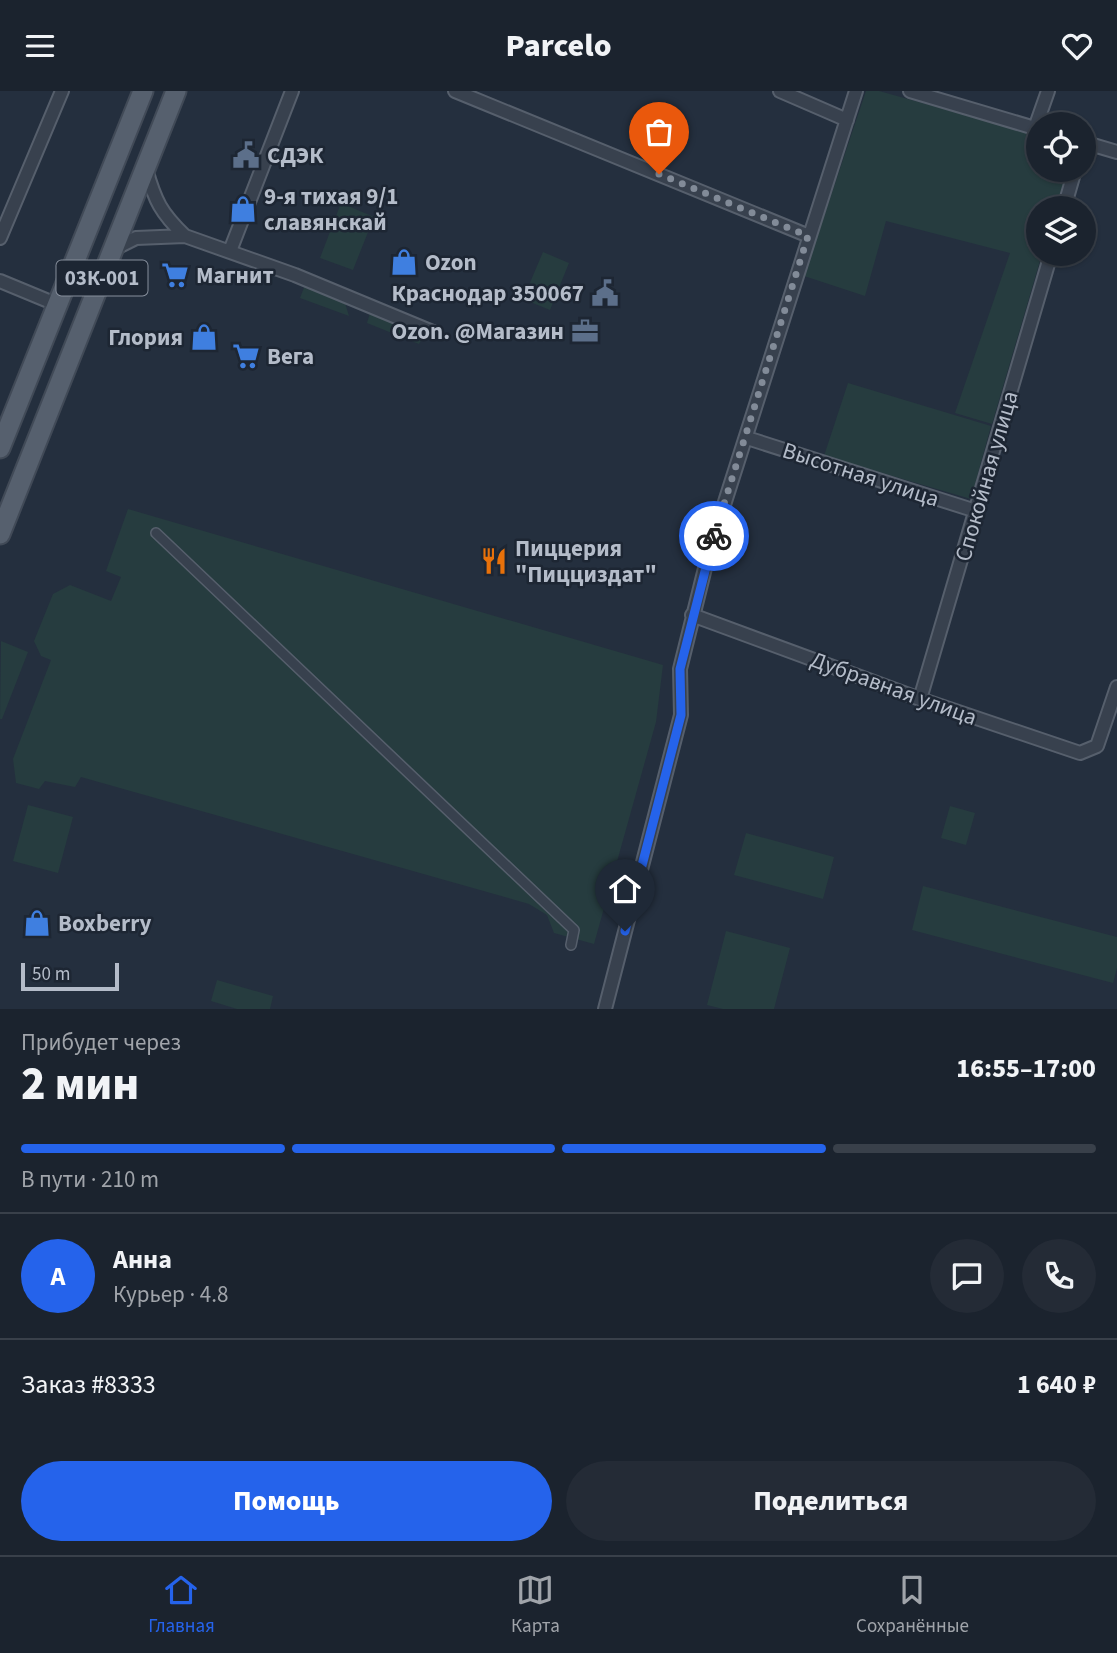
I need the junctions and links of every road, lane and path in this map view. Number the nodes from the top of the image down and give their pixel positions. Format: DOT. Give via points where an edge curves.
graph roads {
  1 [pos="62,91"];
  2 [pos="143,91"];
  3 [pos="176,91"];
  4 [pos="292,91"];
  5 [pos="455,91"];
  6 [pos="780,91"];
  7 [pos="856,91"];
  8 [pos="909,91"];
  9 [pos="1048,91"];
  10 [pos="1041,112"];
  11 [pos="847,120"];
  12 [pos="1026,125"];
  13 [pos="1096,146"];
  14 [pos="1117,152"];
  15 [pos="146,167"];
  16 [pos="185,236"];
  17 [pos="808,236"];
  18 [pos="0,239"];
  19 [pos="114,249"];
  20 [pos="230,251"];
  21 [pos="1047,266"];
  22 [pos="0,281"];
  23 [pos="58,305"];
  24 [pos="435,333"];
  25 [pos="747,438"];
  26 [pos="0,448"];
  27 [pos="976,511"];
  28 [pos="156,533"];
  29 [pos="0,534"];
  30 [pos="692,615"];
  31 [pos="1117,687"];
  32 [pos="920,699"];
  33 [pos="572,945"];
  34 [pos="605,1009"];
  1 -- 18 [label="street"];
  2 -- 23 [label="main road, 03К-001"];
  3 -- 15 [label="main road, 03К-001"];
  4 -- 20 [label="street"];
  5 -- 17 [label="street"];
  6 -- 11 [label="street"];
  7 -- 11 [label="street"];
  8 -- 12 [label="street"];
  9 -- 10 [label="street"];
  11 -- 17 [label="street"];
  13 -- 14 [label="street"];
  15 -- 16 [label="street" via="160,208"];
  15 -- 19 [label="main road, 03К-001"];
  16 -- 19 [label="street" via="136,238"];
  16 -- 20 [label="street"];
  17 -- 25 [label="street"];
  19 -- 29 [label="main road, 03К-001"];
  20 -- 24 [label="street"];
  21 -- 27 [label="street, Спокойная улица"];
  22 -- 23 [label="street"];
  23 -- 26 [label="main road, 03К-001"];
  25 -- 27 [label="street, Высотная улица"];
  25 -- 30 [label="street"];
  27 -- 32 [label="street, Спокойная улица"];
  28 -- 33 [label="street" via="574,930"];
  30 -- 32 [label="street, Дубравная улица"];
  30 -- 34 [label="street" via="680,669 681,715"];
  31 -- 32 [label="street, Дубравная улица" via="1097,746 1080,753"];
}
